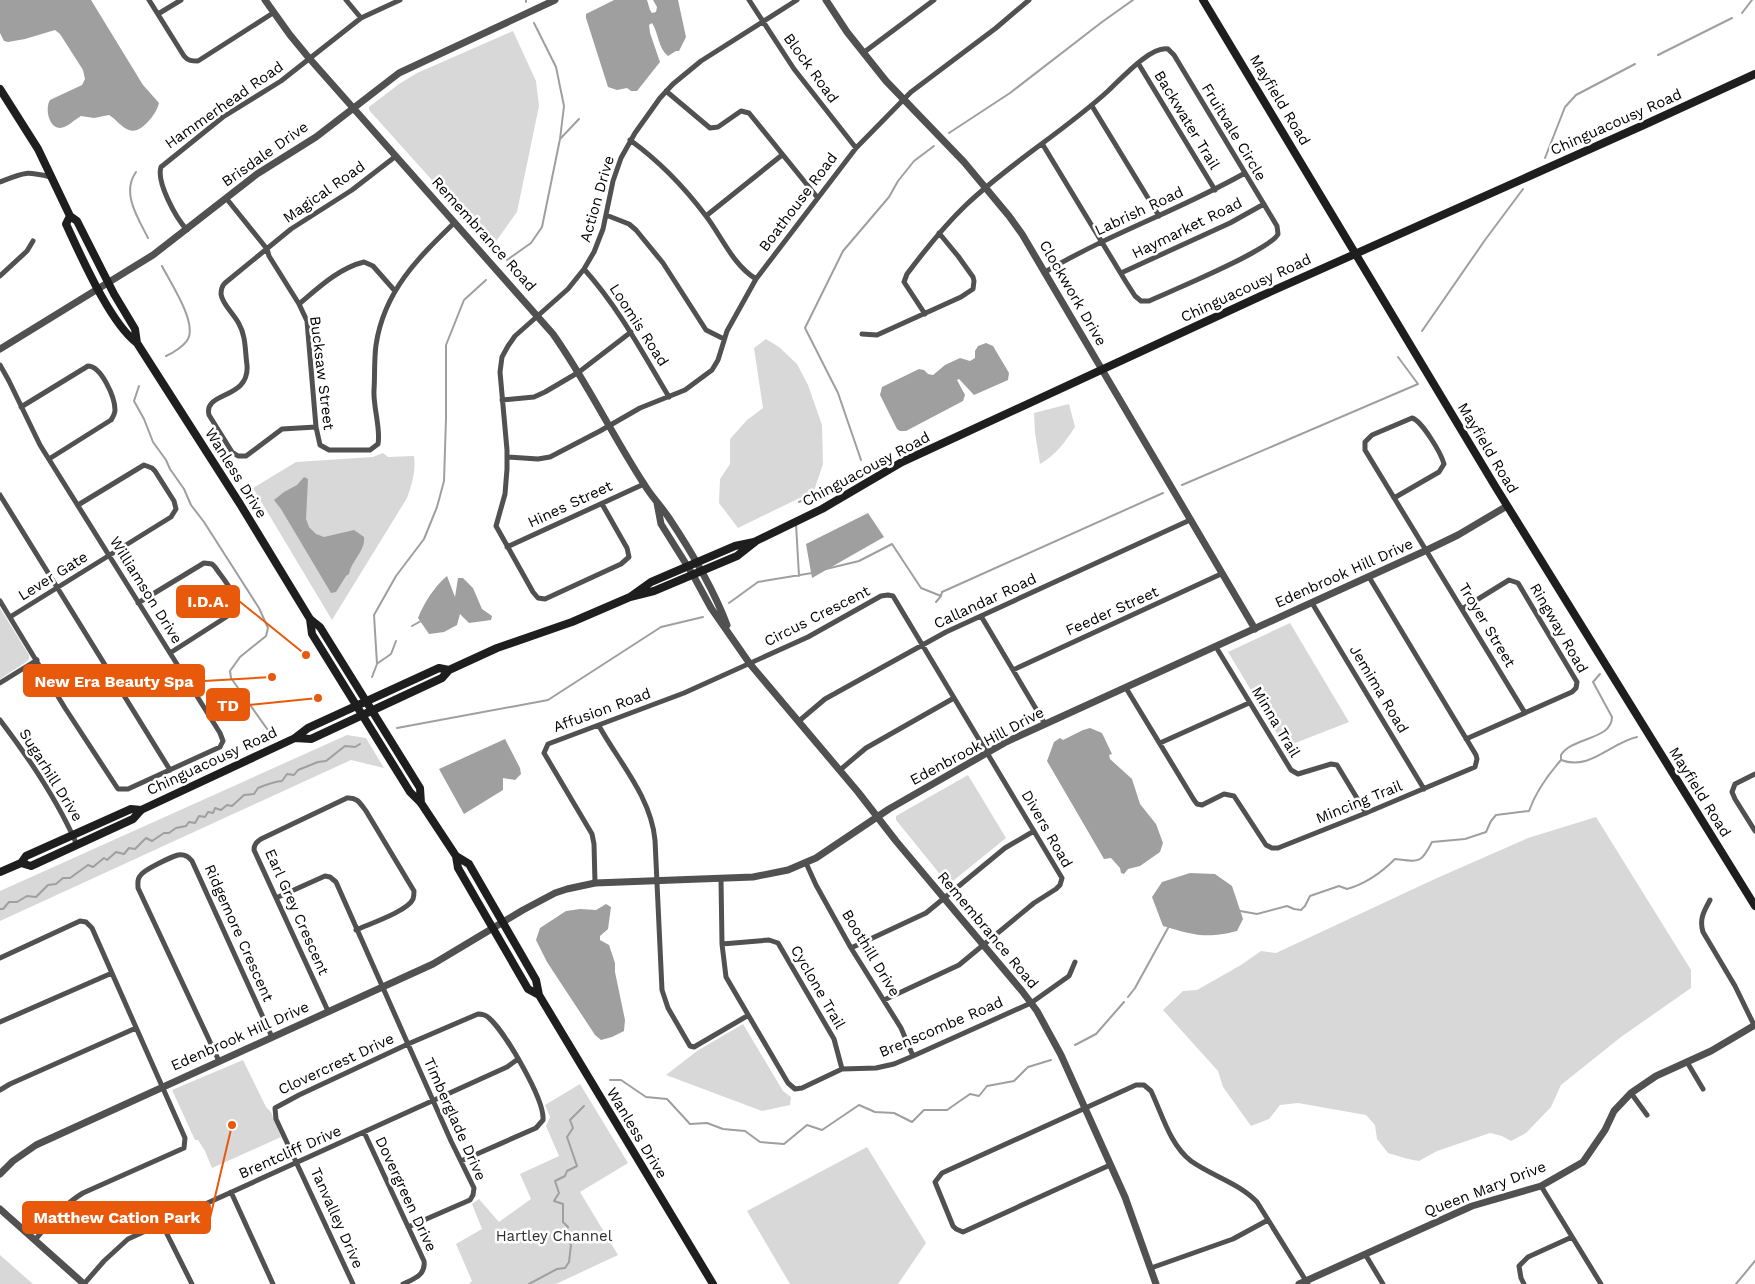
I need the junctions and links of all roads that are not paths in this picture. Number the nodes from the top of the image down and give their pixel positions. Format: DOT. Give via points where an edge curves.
graph roads {
  1 [pos="149,0"];
  2 [pos="181,0"];
  3 [pos="265,0"];
  4 [pos="346,0"];
  5 [pos="400,0"];
  6 [pos="555,0"];
  7 [pos="749,0"];
  8 [pos="797,0"];
  9 [pos="826,0"];
  10 [pos="934,0"];
  11 [pos="1019,0"];
  12 [pos="1029,0"];
  13 [pos="1203,0"];
  14 [pos="1023,6"];
  15 [pos="273,13"];
  16 [pos="158,14"];
  17 [pos="361,18"];
  18 [pos="763,22"];
  19 [pos="863,53"];
  20 [pos="309,58"];
  21 [pos="1138,63"];
  22 [pos="1755,74"];
  23 [pos="0,89"];
  24 [pos="666,91"];
  25 [pos="903,100"];
  26 [pos="1092,106"];
  27 [pos="353,107"];
  28 [pos="630,140"];
  29 [pos="1043,145"];
  30 [pos="856,148"];
  31 [pos="782,155"];
  32 [pos="396,156"];
  33 [pos="1245,173"];
  34 [pos="51,177"];
  35 [pos="0,182"];
  36 [pos="985,187"];
  37 [pos="1215,190"];
  38 [pos="816,197"];
  39 [pos="226,198"];
  40 [pos="1264,204"];
  41 [pos="606,215"];
  42 [pos="70,216"];
  43 [pos="706,216"];
  44 [pos="1158,216"];
  45 [pos="455,222"];
  46 [pos="187,230"];
  47 [pos="939,233"];
  48 [pos="33,241"];
  49 [pos="1102,242"];
  50 [pos="267,249"];
  51 [pos="1355,254"];
  52 [pos="584,269"];
  53 [pos="1045,272"];
  54 [pos="1121,273"];
  55 [pos="0,276"];
  56 [pos="756,279"];
  57 [pos="108,283"];
  58 [pos="99,289"];
  59 [pos="395,291"];
  60 [pos="299,304"];
  61 [pos="925,314"];
  62 [pos="538,316"];
  63 [pos="632,332"];
  64 [pos="862,334"];
  65 [pos="724,339"];
  66 [pos="137,343"];
  67 [pos="0,350"];
  68 [pos="0,365"];
  69 [pos="1102,370"];
  70 [pos="579,372"];
  71 [pos="668,397"];
  72 [pos="502,400"];
  73 [pos="21,406"];
  74 [pos="610,425"];
  75 [pos="316,427"];
  76 [pos="508,457"];
  77 [pos="49,459"];
  78 [pos="644,484"];
  79 [pos="0,495"];
  80 [pos="1394,498"];
  81 [pos="657,503"];
  82 [pos="602,504"];
  83 [pos="78,505"];
  84 [pos="1507,506"];
  85 [pos="1190,520"];
  86 [pos="756,541"];
  87 [pos="507,547"];
  88 [pos="1427,550"];
  89 [pos="109,556"];
  90 [pos="696,563"];
  91 [pos="687,567"];
  92 [pos="697,573"];
  93 [pos="1221,574"];
  94 [pos="1369,577"];
  95 [pos="58,588"];
  96 [pos="630,597"];
  97 [pos="0,601"];
  98 [pos="1312,602"];
  99 [pos="138,603"];
  100 [pos="1462,609"];
  101 [pos="981,616"];
  102 [pos="10,617"];
  103 [pos="310,619"];
  104 [pos="1254,629"];
  105 [pos="923,645"];
  106 [pos="1216,647"];
  107 [pos="170,653"];
  108 [pos="37,660"];
  109 [pos="750,664"];
  110 [pos="449,670"];
  111 [pos="1013,670"];
  112 [pos="0,683"];
  113 [pos="1126,688"];
  114 [pos="954,698"];
  115 [pos="367,701"];
  116 [pos="1249,703"];
  117 [pos="357,705"];
  118 [pos="373,710"];
  119 [pos="1525,713"];
  120 [pos="362,715"];
  121 [pos="0,720"];
  122 [pos="799,721"];
  123 [pos="1046,724"];
  124 [pos="599,726"];
  125 [pos="295,738"];
  126 [pos="1466,739"];
  127 [pos="1160,744"];
  128 [pos="988,753"];
  129 [pos="170,770"];
  130 [pos="840,770"];
  131 [pos="1755,774"];
  132 [pos="1424,789"];
  133 [pos="421,802"];
  134 [pos="141,810"];
  135 [pos="1366,813"];
  136 [pos="878,817"];
  137 [pos="1034,831"];
  138 [pos="1755,832"];
  139 [pos="73,835"];
  140 [pos="77,845"];
  141 [pos="456,856"];
  142 [pos="21,862"];
  143 [pos="806,863"];
  144 [pos="0,872"];
  145 [pos="721,879"];
  146 [pos="657,881"];
  147 [pos="595,883"];
  148 [pos="276,898"];
  149 [pos="944,899"];
  150 [pos="1710,900"];
  151 [pos="1755,906"];
  152 [pos="503,922"];
  153 [pos="494,928"];
  154 [pos="356,930"];
  155 [pos="722,944"];
  156 [pos="984,946"];
  157 [pos="851,948"];
  158 [pos="0,958"];
  159 [pos="1075,962"];
  160 [pos="112,973"];
  161 [pos="381,988"];
  162 [pos="539,995"];
  163 [pos="884,1000"];
  164 [pos="1031,1003"];
  165 [pos="328,1011"];
  166 [pos="747,1016"];
  167 [pos="0,1022"];
  168 [pos="1755,1025"];
  169 [pos="136,1028"];
  170 [pos="272,1036"];
  171 [pos="408,1044"];
  172 [pos="913,1056"];
  173 [pos="518,1059"];
  174 [pos="219,1060"];
  175 [pos="1687,1062"];
  176 [pos="842,1069"];
  177 [pos="162,1087"];
  178 [pos="1703,1089"];
  179 [pos="0,1090"];
  180 [pos="1630,1093"];
  181 [pos="433,1101"];
  182 [pos="1085,1109"];
  183 [pos="1647,1115"];
  184 [pos="364,1132"];
  185 [pos="461,1161"];
  186 [pos="298,1162"];
  187 [pos="1110,1166"];
  188 [pos="0,1174"];
  189 [pos="1541,1186"];
  190 [pos="231,1192"];
  191 [pos="0,1209"];
  192 [pos="1268,1220"];
  193 [pos="162,1224"];
  194 [pos="408,1226"];
  195 [pos="1572,1237"];
  196 [pos="35,1240"];
  197 [pos="1365,1254"];
  198 [pos="1150,1268"];
  199 [pos="1304,1283"];
  200 [pos="84,1284"];
  201 [pos="192,1284"];
  202 [pos="272,1284"];
  203 [pos="353,1284"];
  204 [pos="403,1284"];
  205 [pos="712,1284"];
  206 [pos="1156,1284"];
  207 [pos="1383,1284"];
  208 [pos="1524,1284"];
  209 [pos="1600,1284"];
  1 -- 16 [label="street"];
  2 -- 16 [label="street"];
  3 -- 15 [label="street, Remembrance Road"];
  4 -- 17 [label="street"];
  5 -- 17 [label="street"];
  6 -- 27 [label="street, Brisdale Drive" via="399,73"];
  7 -- 18 [label="street, Block Road"];
  8 -- 18 [label="street, Action Drive"];
  9 -- 19 [label="street, Clockwork Drive"];
  10 -- 19 [label="street"];
  11 -- 14 [label="street"];
  12 -- 14 [label="street, Boathouse Road"];
  13 -- 51 [label="main road, Mayfield Road"];
  14 -- 25 [label="street, Boathouse Road"];
  15 -- 16 [label="street" via="192,61 184,56"];
  15 -- 20 [label="street, Remembrance Road"];
  17 -- 20 [label="street"];
  18 -- 24 [label="street, Action Drive" via="701,61"];
  18 -- 30 [label="street, Block Road" via="794,69"];
  19 -- 25 [label="street, Clockwork Drive"];
  20 -- 27 [label="street, Remembrance Road"];
  20 -- 46 [label="street, Hammerhead Road" via="281,81 218,121 161,166 160,176 172,209"];
  21 -- 26 [label="street, Fruitvale Circle"];
  21 -- 33 [label="street, Fruitvale Circle" via="1160,48 1171,51"];
  21 -- 37 [label="street, Backwater Trail"];
  22 -- 51 [label="main road, Chinguacousy Road"];
  23 -- 34 [label="main road, Wanless Drive" via="38,149"];
  24 -- 28 [label="street, Action Drive"];
  24 -- 31 [label="street" via="710,128 718,127 737,112 745,111"];
  25 -- 30 [label="street, Boathouse Road"];
  25 -- 36 [label="street, Clockwork Drive"];
  26 -- 29 [label="street, Fruitvale Circle"];
  26 -- 44 [label="street"];
  27 -- 32 [label="street, Remembrance Road"];
  27 -- 39 [label="street, Brisdale Drive"];
  28 -- 41 [label="street, Action Drive" via="616,171"];
  28 -- 43 [label="street" via="668,172"];
  29 -- 36 [label="street, Fruitvale Circle"];
  29 -- 49 [label="street, Fruitvale Circle"];
  30 -- 38 [label="street, Boathouse Road"];
  31 -- 38 [label="street"];
  31 -- 43 [label="street"];
  32 -- 45 [label="street, Remembrance Road"];
  32 -- 50 [label="street, Magical Road"];
  33 -- 37 [label="street, Labrish Road"];
  33 -- 40 [label="street, Fruitvale Circle"];
  34 -- 35 [label="street" via="24,172"];
  34 -- 42 [label="main road, Wanless Drive"];
  36 -- 47 [label="street, Fruitvale Circle"];
  36 -- 53 [label="street, Clockwork Drive" via="1016,224"];
  37 -- 44 [label="street, Labrish Road"];
  38 -- 56 [label="street, Boathouse Road"];
  39 -- 46 [label="street, Brisdale Drive"];
  39 -- 50 [label="street, Bucksaw Street"];
  40 -- 54 [label="street, Haymarket Road"];
  40 -- 54 [label="street, Fruitvale Circle" via="1278,226 1278,234 1273,241 1244,257 1144,302 1135,296"];
  41 -- 52 [label="street, Action Drive" via="598,242"];
  41 -- 65 [label="street" via="636,230 663,263 706,330"];
  42 -- 57 [label="main road, Wanless Drive" via="77,221"];
  42 -- 58 [label="main road, Wanless Drive" via="66,224"];
  43 -- 56 [label="street" via="742,269"];
  44 -- 49 [label="street, Labrish Road"];
  45 -- 59 [label="street, Bucksaw Street" via="416,260"];
  45 -- 62 [label="street, Remembrance Road"];
  46 -- 57 [label="street, Brisdale Drive"];
  47 -- 61 [label="street, Fruitvale Circle" via="904,282"];
  47 -- 61 [label="street" via="968,270 974,285 968,294"];
  48 -- 55 [label="street"];
  49 -- 53 [label="street, Labrish Road"];
  49 -- 54 [label="street, Fruitvale Circle"];
  50 -- 60 [label="street, Bucksaw Street"];
  50 -- 75 [label="street, Magical Road" via="222,286 222,299 240,325 244,338 248,373 242,386 212,402 208,408 209,415 232,452 238,456 249,454 282,429"];
  51 -- 69 [label="main road, Chinguacousy Road"];
  51 -- 84 [label="main road, Mayfield Road"];
  52 -- 62 [label="street, Action Drive" via="568,289"];
  52 -- 63 [label="street, Loomis Road"];
  53 -- 69 [label="street, Clockwork Drive"];
  56 -- 65 [label="street, Boathouse Road"];
  57 -- 58 [label="street, Brisdale Drive"];
  57 -- 66 [label="main road, Wanless Drive" via="135,329"];
  58 -- 66 [label="main road, Wanless Drive" via="127,336"];
  58 -- 67 [label="street, Brisdale Drive"];
  59 -- 60 [label="street" via="372,266 364,262 334,276"];
  59 -- 75 [label="street, Bucksaw Street" via="376,343 374,398 378,444 370,450 329,450 320,445"];
  60 -- 75 [label="street, Bucksaw Street" via="307,321"];
  61 -- 64 [label="street" via="877,335"];
  62 -- 70 [label="street, Remembrance Road"];
  62 -- 72 [label="street, Action Drive" via="510,342 502,357"];
  63 -- 70 [label="street"];
  63 -- 71 [label="street, Loomis Road"];
  65 -- 71 [label="street, Boathouse Road" via="712,370 686,390"];
  66 -- 103 [label="main road, Wanless Drive"];
  68 -- 73 [label="street, Williamson Drive"];
  69 -- 85 [label="street, Clockwork Drive"];
  69 -- 86 [label="main road, Chinguacousy Road" via="902,462 822,509"];
  70 -- 72 [label="street" via="540,395"];
  70 -- 74 [label="street, Remembrance Road"];
  71 -- 74 [label="street, Boathouse Road"];
  72 -- 76 [label="street, Action Drive"];
  73 -- 77 [label="street, Williamson Drive"];
  73 -- 77 [label="street" via="88,366 96,368 109,388 116,411 114,416"];
  74 -- 76 [label="street, Boathouse Road" via="550,457"];
  74 -- 78 [label="street, Remembrance Road"];
  76 -- 87 [label="street, Action Drive" via="504,494 496,523"];
  77 -- 83 [label="street, Williamson Drive"];
  78 -- 81 [label="street, Remembrance Road"];
  78 -- 82 [label="street, Hines Street"];
  79 -- 95 [label="street"];
  80 -- 80 [label="street, Troyer Street" via="1365,450 1365,442 1409,419 1416,419 1444,464 1438,472"];
  80 -- 88 [label="street, Troyer Street"];
  81 -- 90 [label="street, Remembrance Road"];
  81 -- 91 [label="street, Remembrance Road" via="661,524"];
  82 -- 87 [label="street, Hines Street"];
  82 -- 87 [label="street, Action Drive" via="629,557 621,564 545,599 533,592"];
  83 -- 89 [label="street, Williamson Drive"];
  83 -- 89 [label="street, Lever Gate" via="144,465 155,471 170,494 176,505 175,513"];
  84 -- 88 [label="street, Edenbrook Hill Drive"];
  84 -- 151 [label="main road, Mayfield Road"];
  85 -- 93 [label="street, Clockwork Drive"];
  85 -- 101 [label="street, Callandar Road"];
  86 -- 90 [label="main road, Chinguacousy Road" via="734,546"];
  86 -- 92 [label="main road, Chinguacousy Road" via="737,556"];
  88 -- 94 [label="street, Edenbrook Hill Drive"];
  88 -- 100 [label="street, Troyer Street"];
  89 -- 95 [label="street, Lever Gate"];
  89 -- 99 [label="street, Williamson Drive"];
  90 -- 91 [label="main road, Chinguacousy Road"];
  90 -- 92 [label="street, Remembrance Road"];
  91 -- 92 [label="street, Remembrance Road"];
  91 -- 96 [label="main road, Chinguacousy Road" via="651,582"];
  92 -- 96 [label="main road, Chinguacousy Road"];
  92 -- 109 [label="street, Remembrance Road" via="718,602 731,635"];
  93 -- 104 [label="street, Clockwork Drive"];
  93 -- 111 [label="street, Feeder Street"];
  94 -- 98 [label="street, Edenbrook Hill Drive"];
  94 -- 126 [label="street, Mincing Trail"];
  95 -- 102 [label="street, Lever Gate"];
  95 -- 129 [label="street"];
  96 -- 110 [label="main road, Chinguacousy Road"];
  97 -- 102 [label="street, Williamson Drive"];
  98 -- 104 [label="street, Edenbrook Hill Drive"];
  98 -- 132 [label="street, Jemima Road"];
  99 -- 107 [label="street, Williamson Drive"];
  99 -- 107 [label="street" via="204,563 215,567 237,603 234,612"];
  100 -- 119 [label="street, Troyer Street"];
  100 -- 119 [label="street, Ringway Road" via="1509,580 1516,582 1570,668 1577,682 1574,691"];
  101 -- 105 [label="street, Callandar Road"];
  101 -- 111 [label="street"];
  102 -- 108 [label="street, Williamson Drive"];
  103 -- 115 [label="main road, Wanless Drive" via="320,627"];
  103 -- 117 [label="main road, Wanless Drive" via="312,634"];
  104 -- 106 [label="street, Edenbrook Hill Drive"];
  105 -- 109 [label="street, Circus Crescent" via="895,599 888,595"];
  105 -- 114 [label="street, Circus Crescent"];
  105 -- 122 [label="street, Callandar Road" via="825,699"];
  106 -- 113 [label="street, Edenbrook Hill Drive"];
  106 -- 116 [label="street, Minna Trail"];
  107 -- 129 [label="street, Williamson Drive" via="223,741 218,749"];
  108 -- 112 [label="street"];
  108 -- 129 [label="street, Williamson Drive" via="115,787 128,789"];
  109 -- 122 [label="street, Remembrance Road"];
  109 -- 124 [label="street, Affusion Road"];
  110 -- 115 [label="main road, Chinguacousy Road" via="440,668"];
  110 -- 118 [label="main road, Chinguacousy Road" via="442,678"];
  111 -- 123 [label="street"];
  113 -- 123 [label="street, Edenbrook Hill Drive"];
  113 -- 127 [label="street, Mincing Trail"];
  114 -- 128 [label="street, Circus Crescent"];
  114 -- 130 [label="street" via="866,748"];
  115 -- 117 [label="main road, Chinguacousy Road"];
  115 -- 118 [label="main road, Wanless Drive"];
  116 -- 127 [label="street"];
  116 -- 135 [label="street, Minna Trail" via="1293,772 1300,774 1336,765"];
  117 -- 120 [label="main road, Wanless Drive"];
  117 -- 125 [label="main road, Chinguacousy Road" via="308,728"];
  118 -- 120 [label="main road, Chinguacousy Road"];
  118 -- 133 [label="main road, Wanless Drive" via="420,788"];
  119 -- 126 [label="street, Ringway Road"];
  120 -- 125 [label="main road, Chinguacousy Road" via="311,739"];
  120 -- 133 [label="main road, Wanless Drive" via="410,792"];
  121 -- 139 [label="street, Sugarhill Drive" via="18,743"];
  122 -- 130 [label="street, Remembrance Road"];
  123 -- 128 [label="street, Edenbrook Hill Drive"];
  124 -- 146 [label="street" via="650,814"];
  124 -- 147 [label="street, Affusion Road" via="552,742 544,753 592,834"];
  125 -- 134 [label="main road, Chinguacousy Road"];
  126 -- 132 [label="street, Mincing Trail" via="1477,759 1474,767"];
  127 -- 135 [label="street, Mincing Trail" via="1197,804 1206,804 1224,794 1234,796 1266,845 1272,848"];
  128 -- 136 [label="street, Edenbrook Hill Drive"];
  128 -- 137 [label="street, Divers Road"];
  130 -- 136 [label="street, Remembrance Road"];
  131 -- 138 [label="street" via="1735,784 1732,792"];
  132 -- 135 [label="street, Mincing Trail"];
  133 -- 141 [label="main road, Wanless Drive"];
  134 -- 139 [label="main road, Chinguacousy Road" via="130,808"];
  134 -- 140 [label="main road, Chinguacousy Road" via="133,819"];
  136 -- 143 [label="street, Edenbrook Hill Drive"];
  136 -- 149 [label="street, Remembrance Road"];
  137 -- 149 [label="street" via="1005,848"];
  137 -- 156 [label="street, Divers Road" via="1062,878 1060,885"];
  139 -- 140 [label="street, Sugarhill Drive"];
  139 -- 142 [label="main road, Chinguacousy Road" via="26,856"];
  140 -- 142 [label="main road, Chinguacousy Road" via="31,866"];
  141 -- 152 [label="main road, Wanless Drive" via="469,864"];
  141 -- 153 [label="main road, Wanless Drive" via="458,868"];
  142 -- 144 [label="main road, Chinguacousy Road"];
  143 -- 145 [label="street, Edenbrook Hill Drive" via="760,876"];
  143 -- 157 [label="street, Boothill Drive"];
  145 -- 146 [label="street, Edenbrook Hill Drive"];
  145 -- 155 [label="street, Brenscombe Road"];
  146 -- 147 [label="street, Edenbrook Hill Drive"];
  146 -- 166 [label="street" via="662,990 668,1008 690,1046 699,1045"];
  147 -- 152 [label="street, Edenbrook Hill Drive" via="555,893"];
  148 -- 154 [label="street, Timberglade Drive" via="325,876 330,877 336,882"];
  148 -- 154 [label="street, Earl Grey Crescent" via="254,850 256,842 347,798 358,800 414,891 414,897 400,910"];
  148 -- 165 [label="street, Earl Grey Crescent"];
  149 -- 156 [label="street, Remembrance Road"];
  149 -- 157 [label="street" via="920,918"];
  150 -- 168 [label="street" via="1702,913 1703,932"];
  152 -- 153 [label="street, Edenbrook Hill Drive"];
  152 -- 162 [label="main road, Wanless Drive" via="536,980"];
  153 -- 161 [label="street, Edenbrook Hill Drive" via="434,964"];
  153 -- 162 [label="main road, Wanless Drive" via="528,989"];
  154 -- 161 [label="street, Timberglade Drive"];
  155 -- 166 [label="street, Brenscombe Road" via="726,977"];
  155 -- 176 [label="street, Cyclone Trail" via="770,940 778,943 834,1039"];
  156 -- 163 [label="street, Divers Road" via="955,968"];
  156 -- 164 [label="street, Remembrance Road"];
  157 -- 163 [label="street, Boothill Drive"];
  158 -- 160 [label="street" via="80,921 92,928"];
  159 -- 164 [label="street, Brenscombe Road" via="1069,976"];
  160 -- 167 [label="street"];
  160 -- 169 [label="street"];
  161 -- 165 [label="street, Edenbrook Hill Drive"];
  161 -- 171 [label="street, Timberglade Drive"];
  162 -- 205 [label="main road, Wanless Drive"];
  163 -- 172 [label="street, Boothill Drive"];
  164 -- 172 [label="street, Brenscombe Road"];
  164 -- 182 [label="street, Remembrance Road" via="1061,1056"];
  165 -- 170 [label="street, Edenbrook Hill Drive"];
  166 -- 176 [label="street, Brenscombe Road" via="792,1088 802,1088"];
  168 -- 175 [label="street, Queen Mary Drive"];
  169 -- 177 [label="street"];
  169 -- 179 [label="street"];
  170 -- 174 [label="street, Edenbrook Hill Drive"];
  170 -- 174 [label="street, Ridgemore Crescent" via="189,857 180,855 145,870 138,880 138,888"];
  171 -- 173 [label="street" via="484,1014"];
  171 -- 181 [label="street, Timberglade Drive"];
  171 -- 186 [label="street, Clovercrest Drive" via="275,1108 276,1119"];
  172 -- 176 [label="street, Brenscombe Road" via="876,1068"];
  173 -- 181 [label="street, Brentcliff Drive"];
  173 -- 185 [label="street" via="542,1106 544,1120 536,1128"];
  174 -- 177 [label="street, Edenbrook Hill Drive"];
  175 -- 178 [label="street"];
  175 -- 180 [label="street, Queen Mary Drive" via="1656,1076"];
  177 -- 188 [label="street, Edenbrook Hill Drive" via="36,1145"];
  177 -- 196 [label="street" via="185,1138 184,1148 70,1201"];
  180 -- 183 [label="street"];
  180 -- 189 [label="street, Queen Mary Drive" via="1614,1112 1583,1162"];
  181 -- 184 [label="street, Brentcliff Drive"];
  181 -- 185 [label="street, Timberglade Drive"];
  182 -- 187 [label="street, Remembrance Road"];
  182 -- 187 [label="street" via="942,1174 935,1186 953,1226 963,1232"];
  182 -- 192 [label="street" via="1136,1085 1146,1086 1182,1152 1249,1194"];
  184 -- 186 [label="street, Brentcliff Drive"];
  184 -- 194 [label="street, Dovergreen Drive"];
  185 -- 194 [label="street, Timberglade Drive" via="474,1188 470,1200"];
  186 -- 190 [label="street, Brentcliff Drive"];
  186 -- 203 [label="street, Tanvalley Drive"];
  187 -- 198 [label="street, Remembrance Road" via="1125,1197"];
  189 -- 195 [label="street"];
  189 -- 197 [label="street, Queen Mary Drive" via="1472,1206"];
  190 -- 193 [label="street, Brentcliff Drive"];
  190 -- 202 [label="street"];
  191 -- 196 [label="street"];
  192 -- 198 [label="street" via="1233,1239"];
  192 -- 199 [label="street"];
  193 -- 200 [label="street, Brentcliff Drive" via="128,1240"];
  193 -- 201 [label="street"];
  194 -- 204 [label="street, Dovergreen Drive" via="425,1267 418,1277"];
  195 -- 208 [label="street" via="1528,1257 1519,1266"];
  195 -- 209 [label="street"];
  196 -- 200 [label="street"];
  197 -- 199 [label="street, Queen Mary Drive"];
  197 -- 207 [label="street"];
  198 -- 206 [label="street, Remembrance Road"];
}
